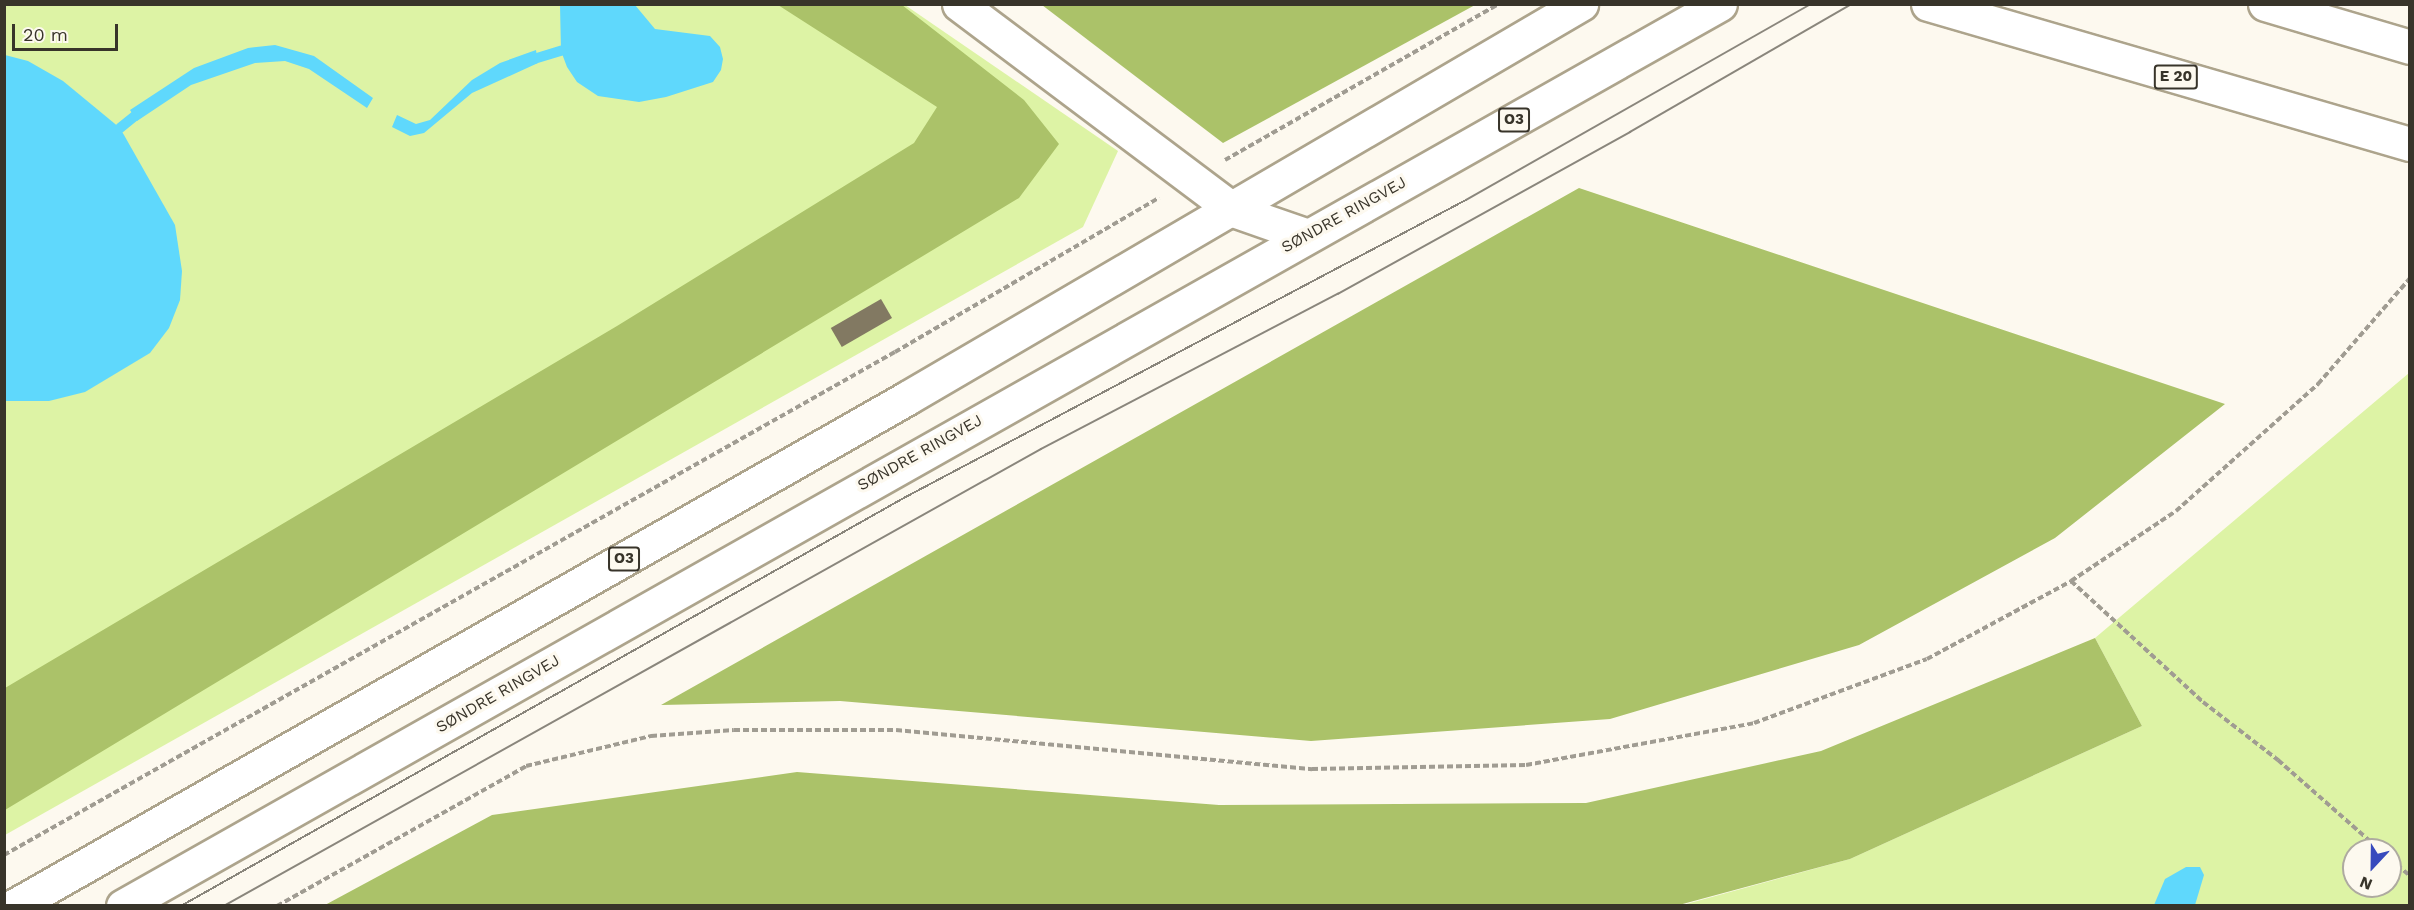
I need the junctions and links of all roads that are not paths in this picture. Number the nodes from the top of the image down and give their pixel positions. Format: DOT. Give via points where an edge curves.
graph roads {
  1 [pos="959,4"];
  2 [pos="1581,4"];
  3 [pos="1720,4"];
  4 [pos="2265,4"];
  5 [pos="1935,7"];
  6 [pos="2409,47"];
  7 [pos="2409,144"];
  8 [pos="1233,210"];
  9 [pos="1308,236"];
  10 [pos="14,906"];
  11 [pos="123,906"];
  1 -- 8 [label="main road"];
  2 -- 8 [label="main road, O3"];
  3 -- 9 [label="main road, SØNDRE RINGVEJ / O3"];
  4 -- 6 [label="main road"];
  5 -- 7 [label="main road, E 20"];
  8 -- 9 [label="main road"];
  8 -- 10 [label="main road, O3"];
  9 -- 11 [label="main road, SØNDRE RINGVEJ / O3"];
}
